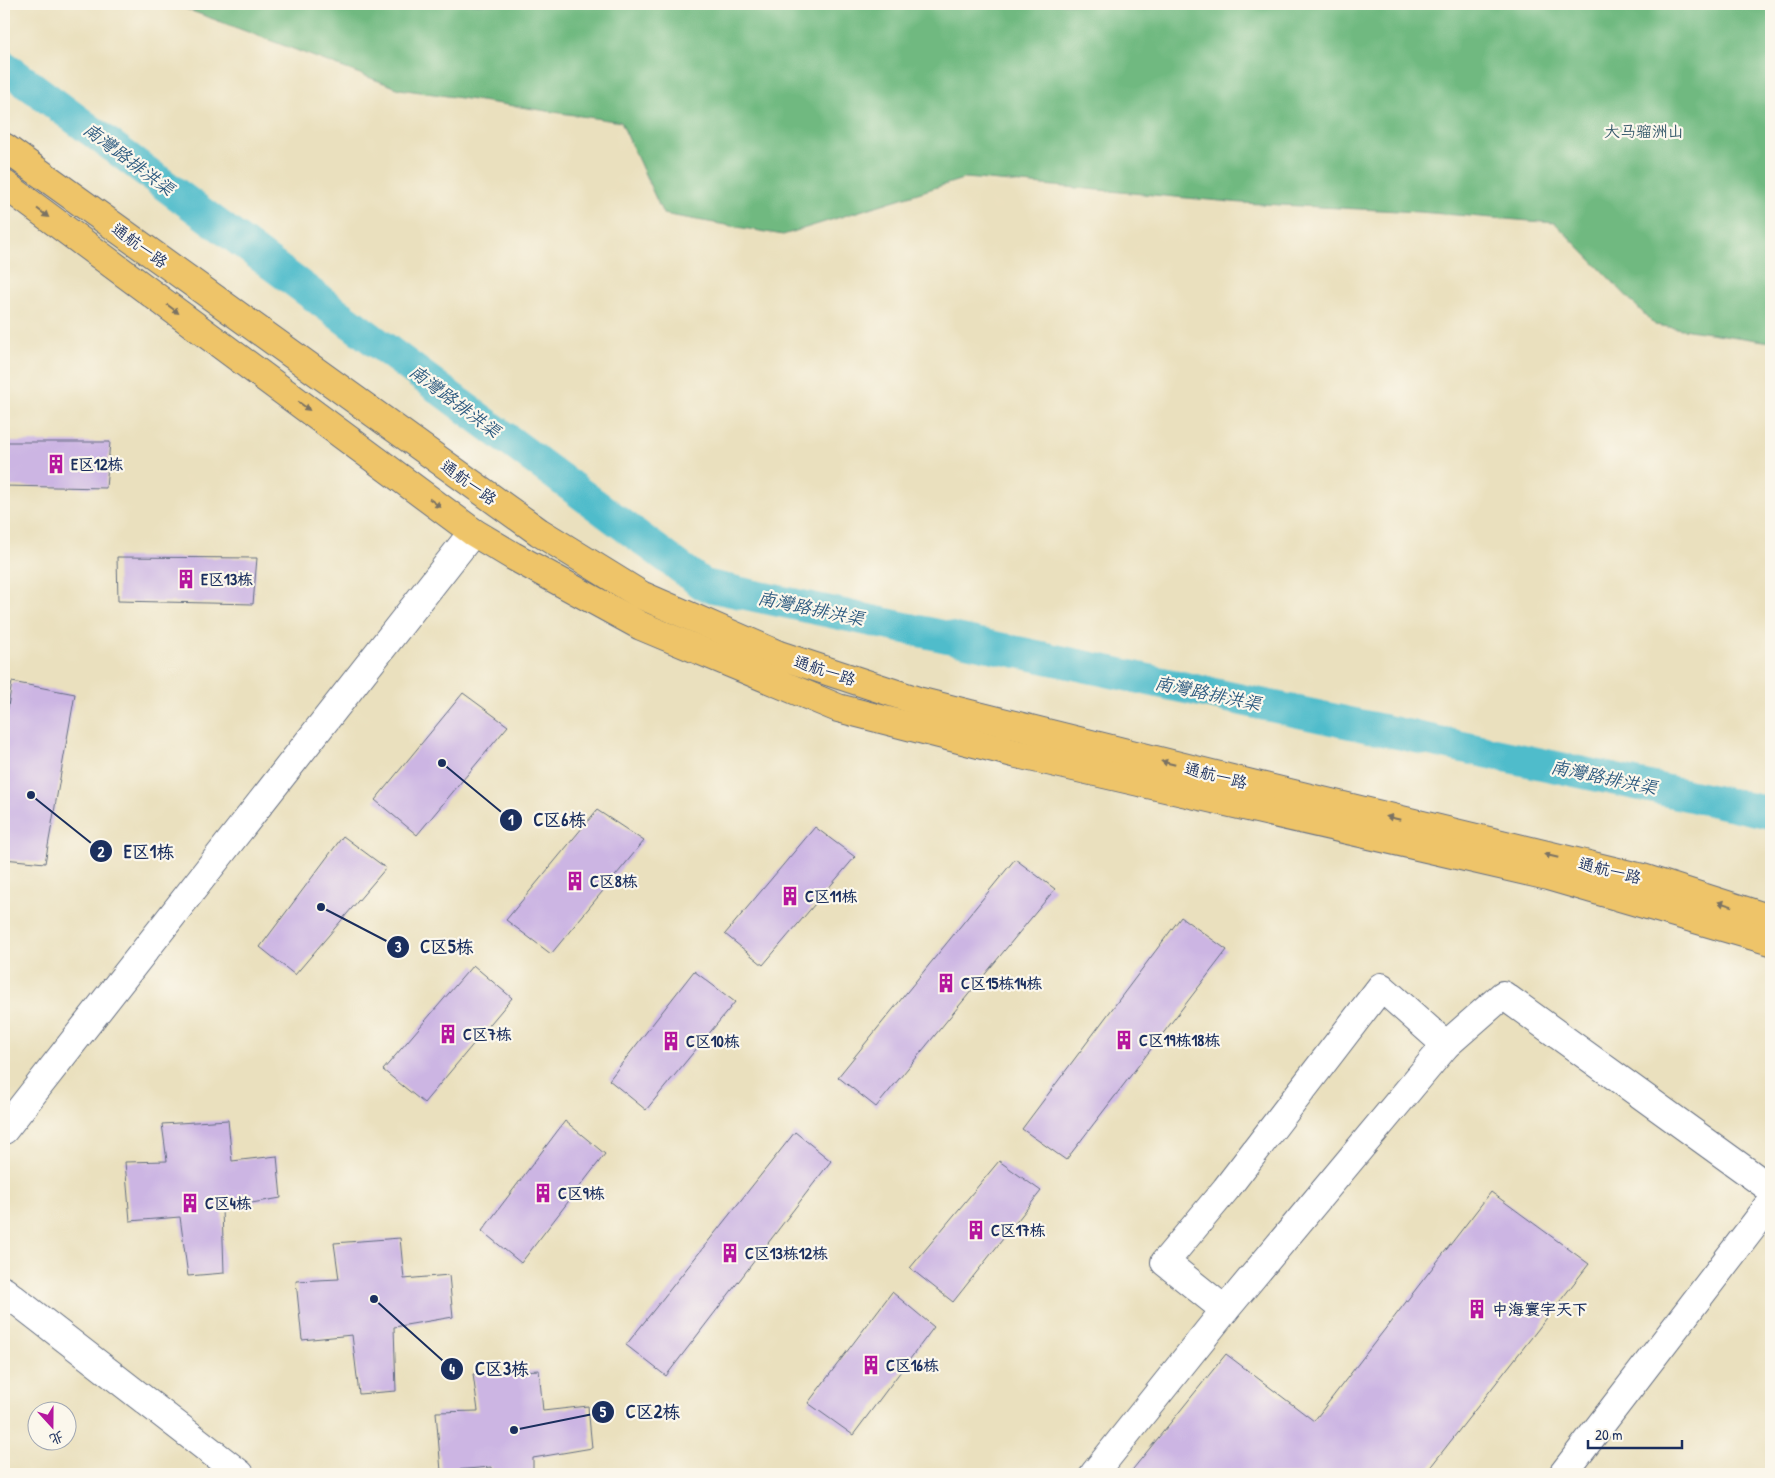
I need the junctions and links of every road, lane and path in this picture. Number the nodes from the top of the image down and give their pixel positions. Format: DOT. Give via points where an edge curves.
graph roads {
  1 [pos="4,147"];
  2 [pos="4,184"];
  3 [pos="473,532"];
  4 [pos="1771,919"];
  5 [pos="1771,941"];
  6 [pos="1446,1045"];
  7 [pos="4,1130"];
  8 [pos="1771,1188"];
  9 [pos="1771,1203"];
  10 [pos="4,1291"];
  11 [pos="1224,1310"];
  12 [pos="240,1474"];
  13 [pos="1094,1474"];
  14 [pos="1563,1474"];
  4 -- 1 [label="main road, 通航一路, one-way" via="1644,878 918,701 779,655 641,595 539,532"];
  2 -- 3 [label="main road, one-way"];
  3 -- 5 [label="main road" via="641,626 838,708 1018,754 1548,876"];
  3 -- 7 [label="street"];
  6 -- 8 [label="street" via="1503,995"];
  6 -- 11 [label="street"];
  6 -- 11 [label="street" via="1381,987 1226,1189 1165,1262"];
  9 -- 14 [label="street"];
  10 -- 12 [label="street"];
  11 -- 13 [label="street"];
}
